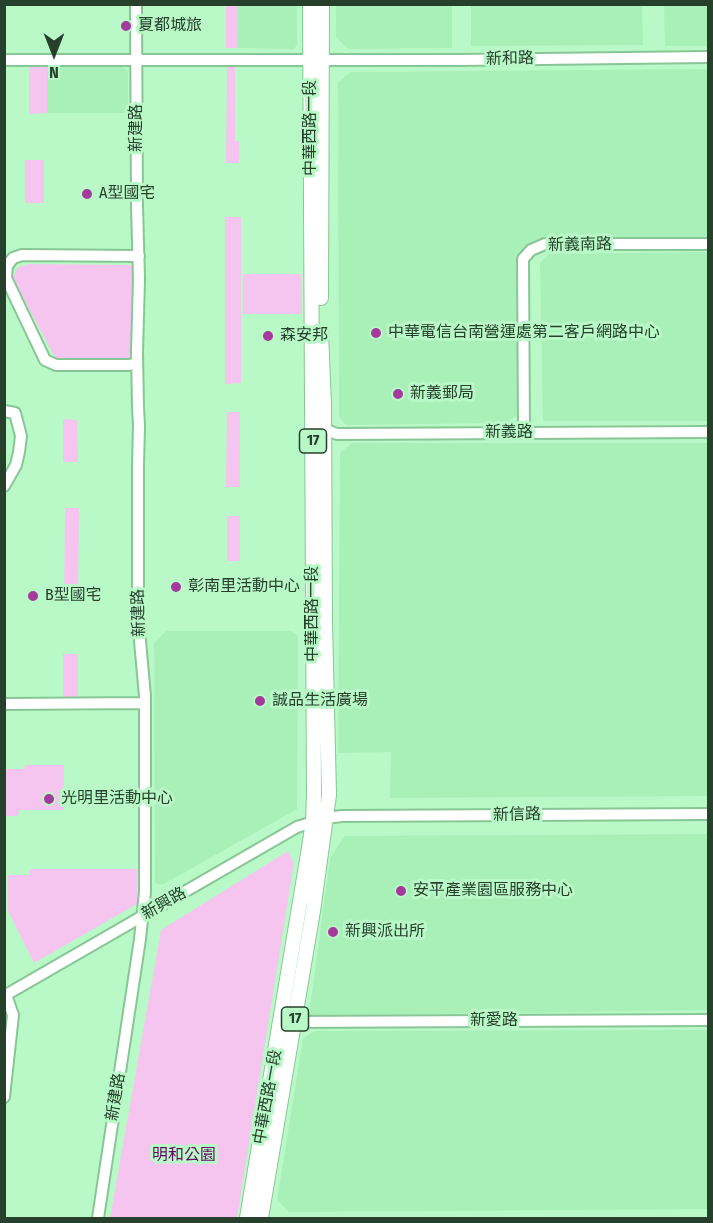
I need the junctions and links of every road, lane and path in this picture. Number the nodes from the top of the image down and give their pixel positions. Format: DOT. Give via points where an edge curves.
graph roads {
  1 [pos="136,4"];
  2 [pos="310,4"];
  3 [pos="322,4"];
  4 [pos="708,57"];
  5 [pos="316,59"];
  6 [pos="4,60"];
  7 [pos="137,60"];
  8 [pos="708,244"];
  9 [pos="139,256"];
  10 [pos="137,363"];
  11 [pos="5,412"];
  12 [pos="318,427"];
  13 [pos="708,432"];
  14 [pos="524,433"];
  15 [pos="4,486"];
  16 [pos="4,704"];
  17 [pos="145,704"];
  18 [pos="708,814"];
  19 [pos="320,820"];
  20 [pos="143,915"];
  21 [pos="5,996"];
  22 [pos="708,1020"];
  23 [pos="287,1023"];
  24 [pos="4,1097"];
  25 [pos="98,1218"];
  26 [pos="247,1218"];
  27 [pos="261,1218"];
  1 -- 7 [label="street, 新建路"];
  2 -- 5 [label="main road, 中華西路一段 / 17"];
  3 -- 5 [label="main road, 中華西路一段 / 17"];
  4 -- 5 [label="street, 新和路"];
  5 -- 7 [label="street, 新和路"];
  5 -- 12 [label="main road, 中華西路一段 / 17"];
  6 -- 7 [label="street, 新和路"];
  7 -- 9 [label="street, 新建路"];
  8 -- 14 [label="street, 新義南路" via="545,244 531,250 523,259"];
  9 -- 10 [label="street, 新建路"];
  9 -- 10 [label="street" via="22,255 7,266 6,278 45,360 56,364"];
  10 -- 17 [label="street, 新建路" via="138,598"];
  11 -- 15 [label="street" via="15,413 21,436 16,465"];
  12 -- 14 [label="street, 新義路" via="337,434"];
  12 -- 19 [label="main road, 中華西路一段 / 17" via="329,795"];
  13 -- 14 [label="street, 新義路"];
  16 -- 17 [label="street"];
  17 -- 20 [label="street, 新建路"];
  18 -- 19 [label="street, 新信路" via="342,816"];
  19 -- 20 [label="street, 新興路" via="297,827"];
  19 -- 23 [label="main road, 中華西路一段 / 17" via="313,910"];
  20 -- 21 [label="street, 新興路"];
  20 -- 25 [label="street, 新建路"];
  21 -- 24 [label="street" via="13,1015"];
  22 -- 23 [label="street, 新愛路"];
  23 -- 26 [label="main road, 中華西路一段 / 17"];
  23 -- 27 [label="main road, 中華西路一段 / 17"];
}
